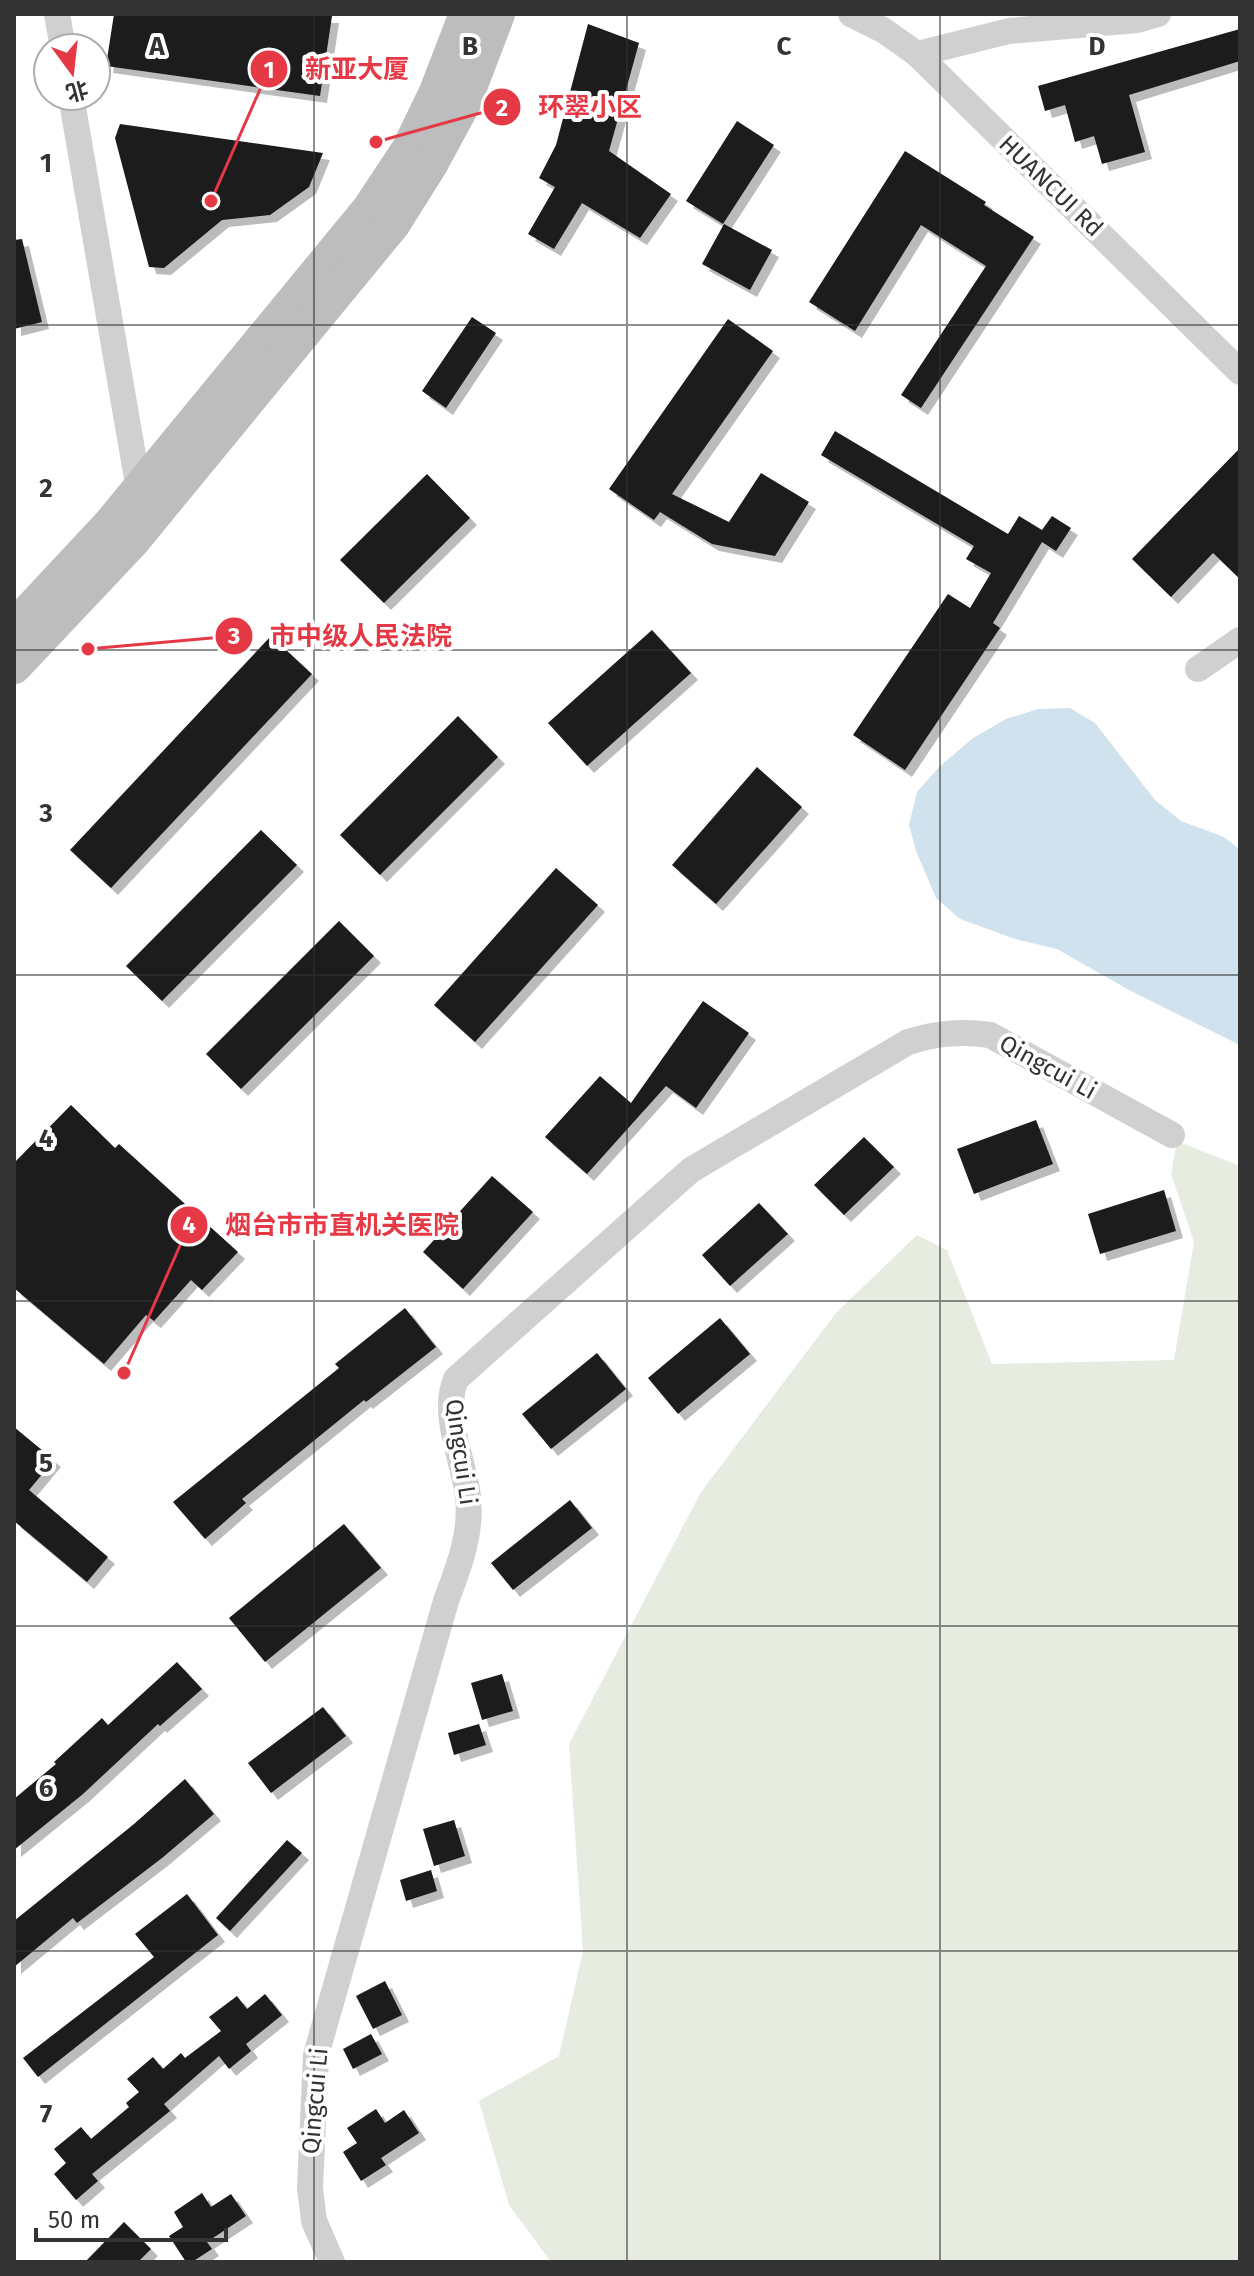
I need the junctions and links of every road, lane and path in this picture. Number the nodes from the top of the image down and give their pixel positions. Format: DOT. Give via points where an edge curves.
graph roads {
  1 [pos="467,14"];
  2 [pos="497,14"];
  3 [pos="851,14"];
  4 [pos="1158,14"];
  5 [pos="917,54"];
  6 [pos="74,112"];
  7 [pos="1240,372"];
  8 [pos="148,499"];
  9 [pos="14,628"];
  10 [pos="1240,640"];
  11 [pos="14,666"];
  12 [pos="1198,669"];
  13 [pos="1172,1135"];
  14 [pos="332,2262"];
  1 -- 8 [label="main road" via="409,150 370,209"];
  2 -- 8 [label="main road" via="463,103 393,223"];
  3 -- 5 [label="street, HUANCUI Rd"];
  4 -- 5 [label="street" via="1009,31"];
  5 -- 7 [label="street, HUANCUI Rd"];
  6 -- 8 [label="street"];
  8 -- 9 [label="main road" via="111,524"];
  8 -- 11 [label="main road" via="131,542"];
  10 -- 12 [label="street"];
  13 -- 14 [label="street, Qingcui Li" via="990,1035 963,1031 908,1042 691,1170 456,1379 451,1408 468,1496 464,1553 316,2055 310,2188 314,2221"];
}
